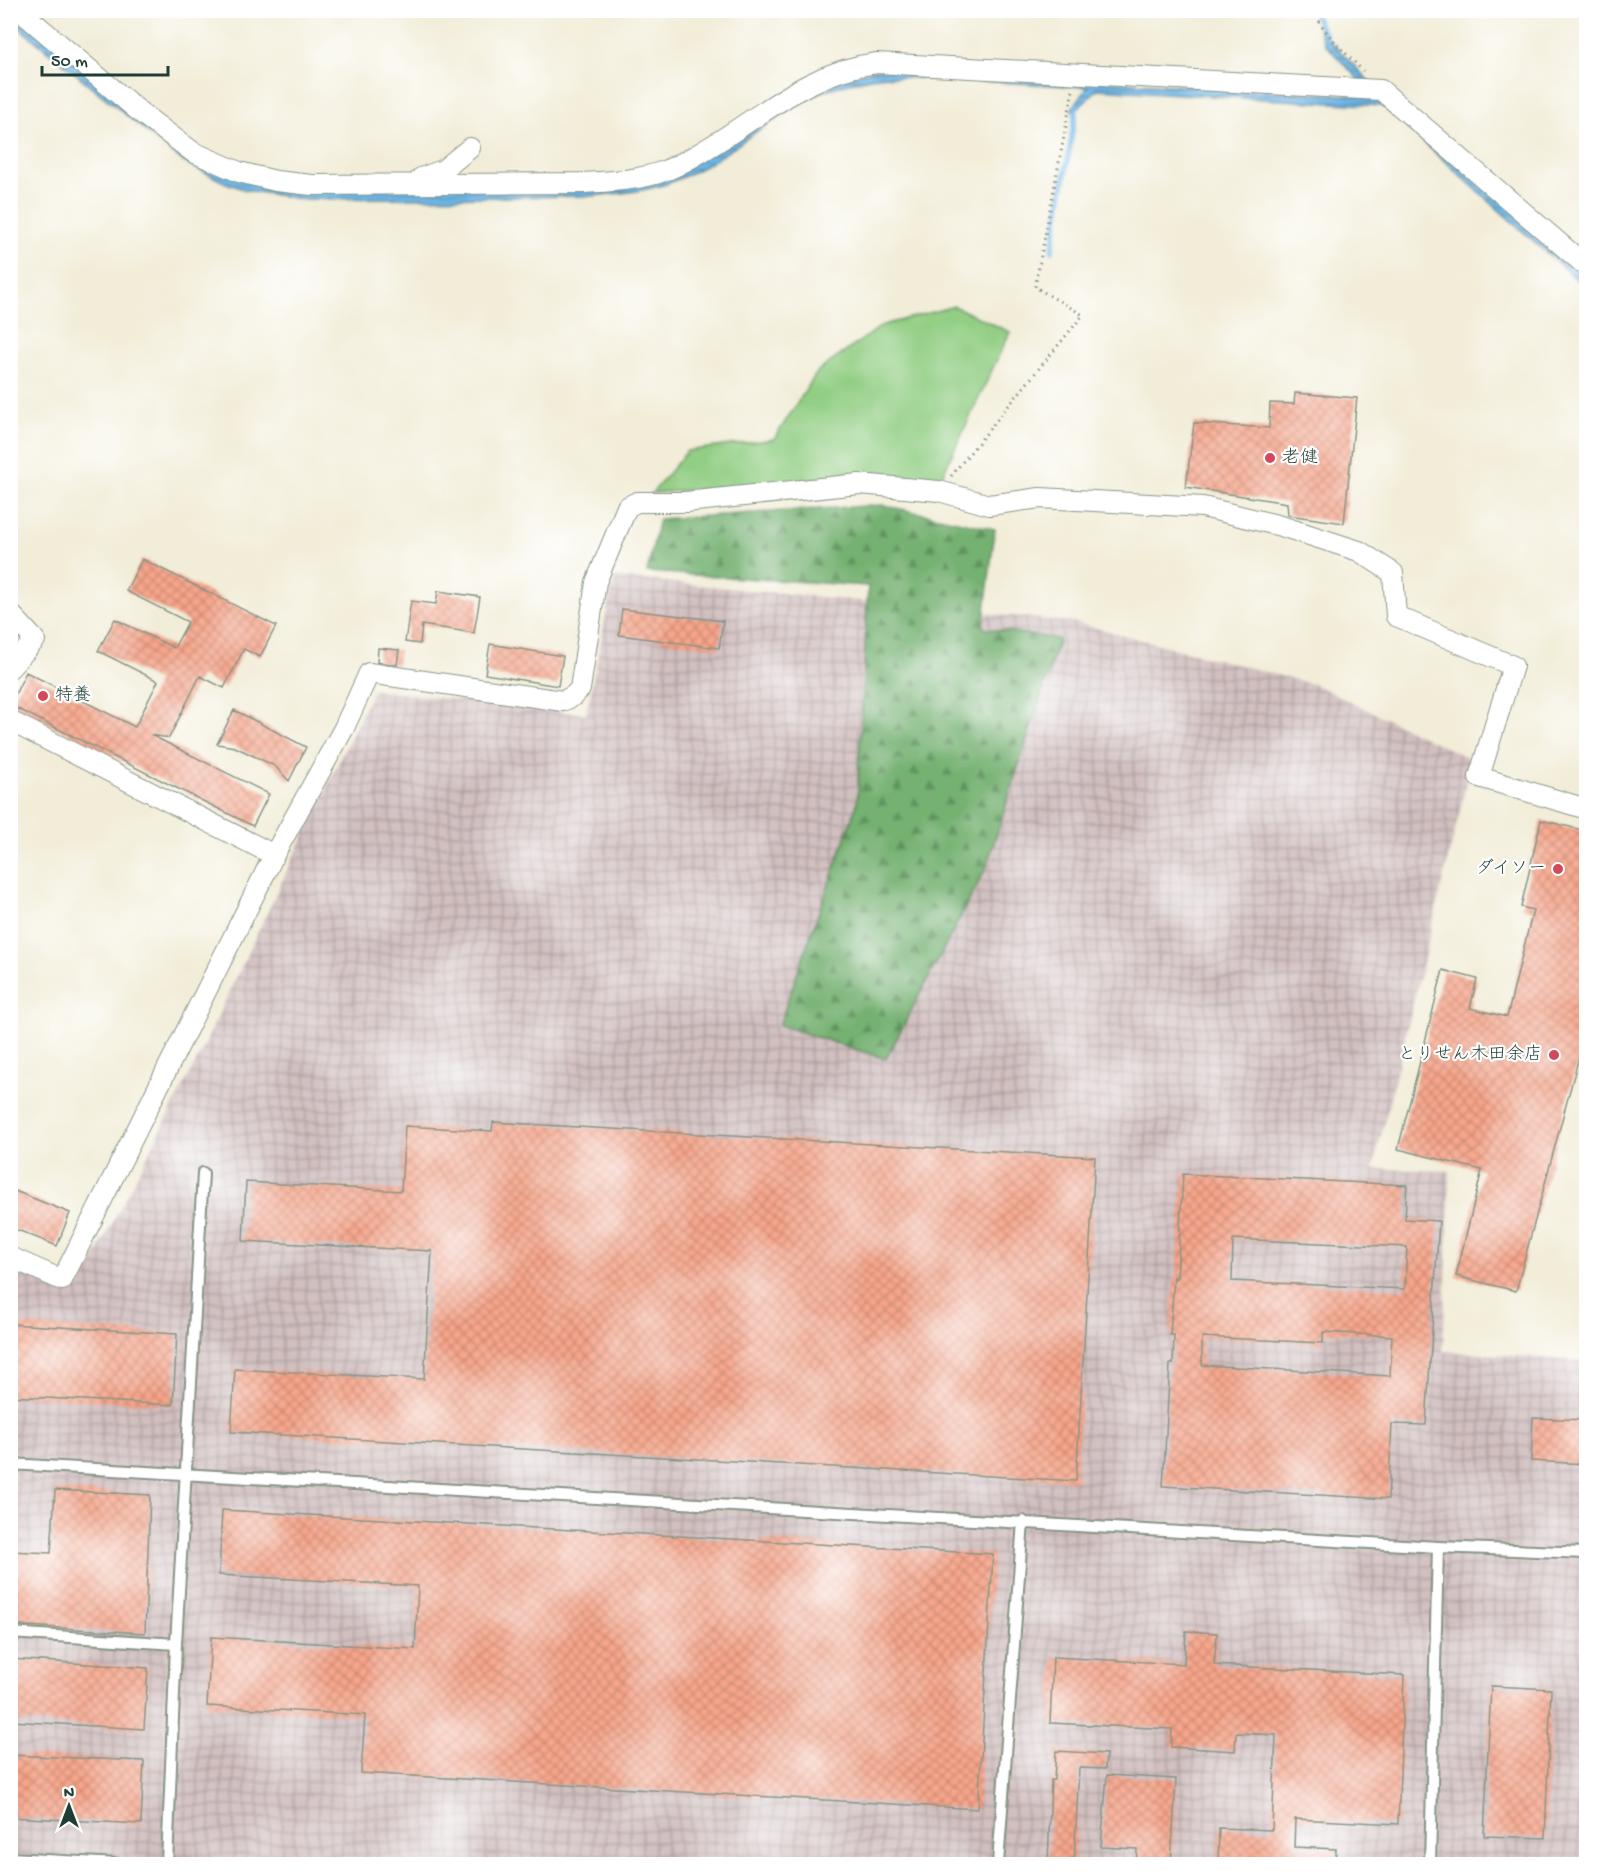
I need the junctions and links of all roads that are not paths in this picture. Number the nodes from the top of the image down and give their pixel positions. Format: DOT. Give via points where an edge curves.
graph roads {
  1 [pos="19,10"];
  2 [pos="470,148"];
  3 [pos="407,183"];
  4 [pos="1587,266"];
  5 [pos="10,613"];
  6 [pos="10,668"];
  7 [pos="10,721"];
  8 [pos="1587,804"];
  9 [pos="274,855"];
  10 [pos="203,1173"];
  11 [pos="10,1257"];
  12 [pos="10,1464"];
  13 [pos="185,1473"];
  14 [pos="1023,1521"];
  15 [pos="1438,1547"];
  16 [pos="1587,1553"];
  17 [pos="10,1633"];
  18 [pos="176,1644"];
  19 [pos="10,1858"];
  20 [pos="118,1864"];
  21 [pos="167,1864"];
  22 [pos="998,1864"];
  23 [pos="1430,1864"];
  1 -- 3 [label="street" via="141,113 213,162 276,181 312,185"];
  2 -- 3 [label="street" via="444,170"];
  3 -- 4 [label="street" via="584,183 653,174 678,165 798,89 855,66 902,63 1381,90"];
  5 -- 6 [label="street" via="35,640"];
  7 -- 9 [label="street"];
  8 -- 9 [label="street" via="1580,807 1479,777 1513,666 1396,616 1393,573 1359,551 1203,507 1040,498 989,506 939,491 859,484 686,502 637,502 627,507 596,582 580,689 573,696 563,701 369,673 344,728"];
  9 -- 11 [label="street" via="62,1280"];
  10 -- 13 [label="lane"];
  12 -- 13 [label="lane"];
  13 -- 14 [label="lane"];
  13 -- 18 [label="lane"];
  14 -- 15 [label="lane"];
  14 -- 22 [label="lane"];
  15 -- 16 [label="lane"];
  15 -- 23 [label="lane"];
  17 -- 18 [label="lane"];
  18 -- 21 [label="lane"];
  19 -- 20 [label="lane"];
}
